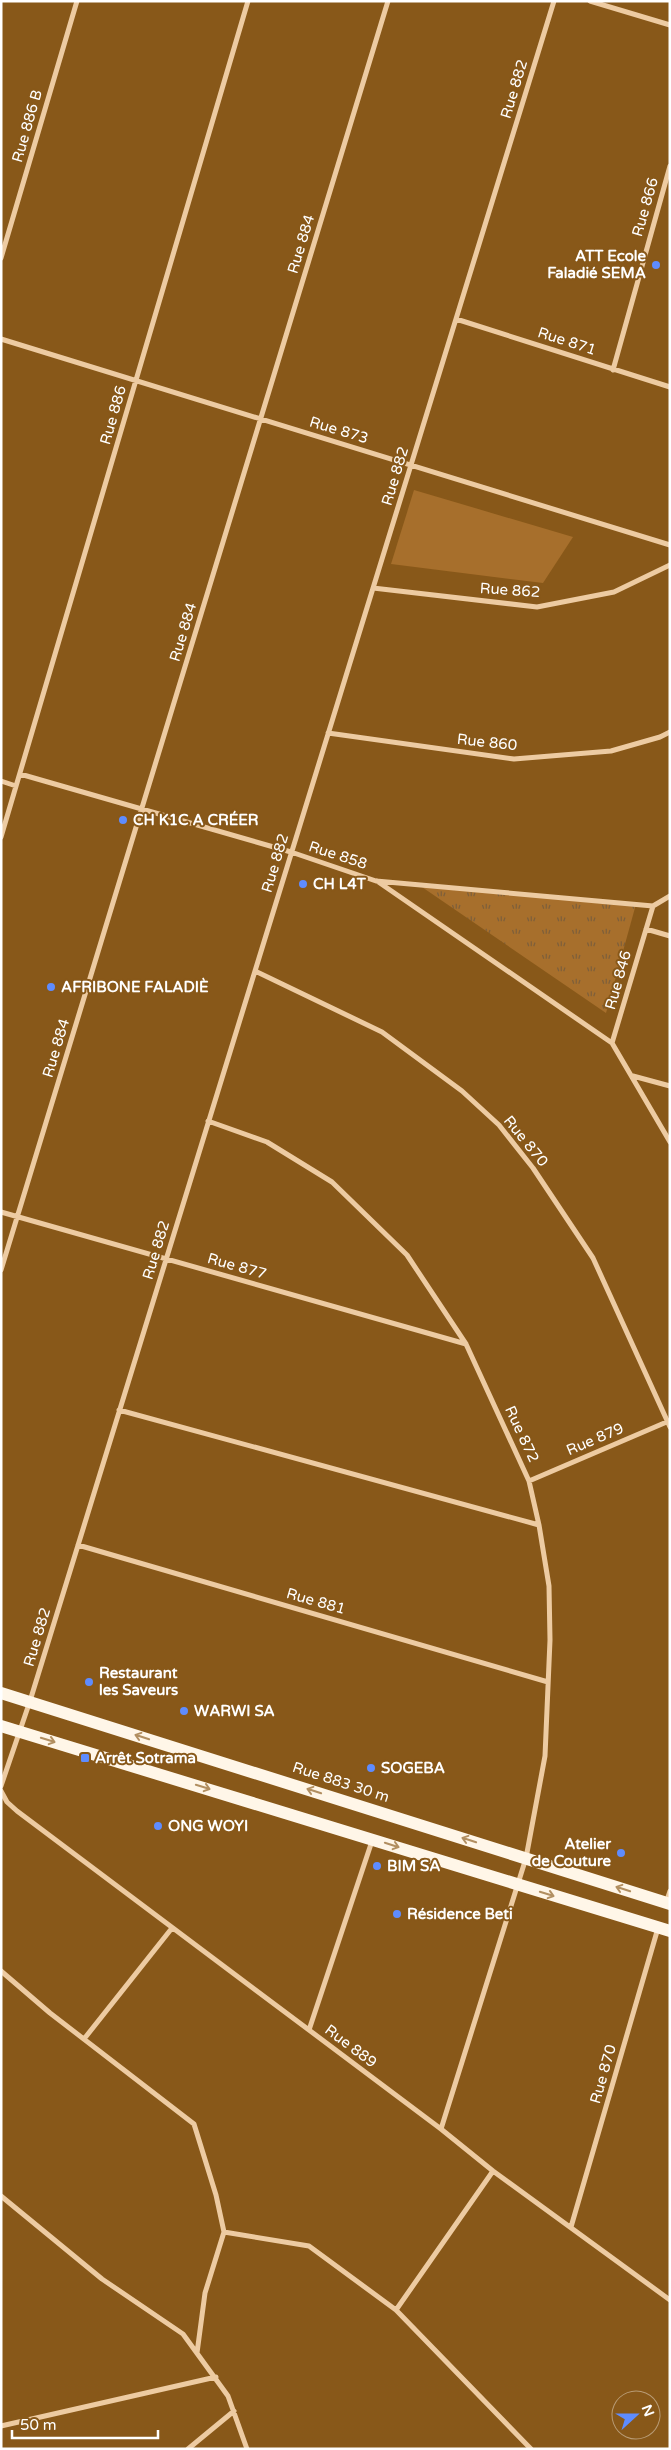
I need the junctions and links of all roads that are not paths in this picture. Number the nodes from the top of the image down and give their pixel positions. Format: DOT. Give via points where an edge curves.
graph roads {
  1 [pos="77,1"];
  2 [pos="248,1"];
  3 [pos="388,1"];
  4 [pos="554,1"];
  5 [pos="590,1"];
  6 [pos="670,25"];
  7 [pos="670,166"];
  8 [pos="1,258"];
  9 [pos="456,319"];
  10 [pos="1,339"];
  11 [pos="613,370"];
  12 [pos="136,380"];
  13 [pos="670,387"];
  14 [pos="261,419"];
  15 [pos="411,465"];
  16 [pos="670,545"];
  17 [pos="670,566"];
  18 [pos="373,588"];
  19 [pos="670,732"];
  20 [pos="328,733"];
  21 [pos="20,774"];
  22 [pos="1,781"];
  23 [pos="16,786"];
  24 [pos="142,809"];
  25 [pos="1,837"];
  26 [pos="292,852"];
  27 [pos="376,881"];
  28 [pos="670,896"];
  29 [pos="653,906"];
  30 [pos="646,929"];
  31 [pos="670,936"];
  32 [pos="255,971"];
  33 [pos="612,1043"];
  34 [pos="633,1076"];
  35 [pos="670,1086"];
  36 [pos="208,1121"];
  37 [pos="670,1142"];
  38 [pos="1,1212"];
  39 [pos="17,1216"];
  40 [pos="166,1259"];
  41 [pos="1,1270"];
  42 [pos="466,1344"];
  43 [pos="119,1410"];
  44 [pos="669,1423"];
  45 [pos="529,1481"];
  46 [pos="539,1525"];
  47 [pos="78,1545"];
  48 [pos="548,1682"];
  49 [pos="1,1693"];
  50 [pos="30,1701"];
  51 [pos="1,1726"];
  52 [pos="20,1731"];
  53 [pos="1,1786"];
  54 [pos="1,1792"];
  55 [pos="373,1839"];
  56 [pos="526,1858"];
  57 [pos="518,1886"];
  58 [pos="668,1899"];
  59 [pos="172,1928"];
  60 [pos="664,1930"];
  61 [pos="1,1970"];
  62 [pos="309,2030"];
  63 [pos="84,2039"];
  64 [pos="441,2129"];
  65 [pos="493,2171"];
  66 [pos="1,2196"];
  67 [pos="571,2226"];
  68 [pos="224,2232"];
  69 [pos="670,2300"];
  70 [pos="396,2310"];
  71 [pos="197,2353"];
  72 [pos="216,2377"];
  73 [pos="234,2411"];
  74 [pos="1,2426"];
  75 [pos="188,2449"];
  76 [pos="247,2449"];
  77 [pos="530,2449"];
  1 -- 8 [label="street, Rue 886 B"];
  2 -- 12 [label="street, Rue 886"];
  3 -- 14 [label="street, Rue 884"];
  4 -- 9 [label="street, Rue 882"];
  5 -- 6 [label="street"];
  7 -- 11 [label="street, Rue 866"];
  9 -- 11 [label="street, Rue 871"];
  9 -- 15 [label="street, Rue 882"];
  10 -- 12 [label="street, Rue 873"];
  11 -- 13 [label="street, Rue 871"];
  12 -- 14 [label="street, Rue 873"];
  12 -- 21 [label="street, Rue 886"];
  14 -- 15 [label="street, Rue 873"];
  14 -- 24 [label="street, Rue 884"];
  15 -- 16 [label="street, Rue 873"];
  15 -- 18 [label="street, Rue 882"];
  17 -- 18 [label="street, Rue 862" via="614,592 536,607"];
  18 -- 20 [label="street, Rue 882"];
  19 -- 20 [label="street, Rue 860" via="611,751 514,759"];
  20 -- 26 [label="street, Rue 882"];
  21 -- 23 [label="street, Rue 886"];
  21 -- 24 [label="street, Rue 858"];
  22 -- 23 [label="street"];
  23 -- 25 [label="street, Rue 886"];
  24 -- 26 [label="street, Rue 858"];
  24 -- 39 [label="street, Rue 884"];
  26 -- 27 [label="street, Rue 858"];
  26 -- 32 [label="street, Rue 882"];
  27 -- 29 [label="street"];
  27 -- 33 [label="street"];
  28 -- 29 [label="street"];
  29 -- 30 [label="street, Rue 846"];
  30 -- 31 [label="street"];
  30 -- 33 [label="street, Rue 846"];
  32 -- 36 [label="street, Rue 882"];
  32 -- 44 [label="street, Rue 870" via="382,1032 462,1091 499,1125 533,1168 593,1258"];
  33 -- 34 [label="street"];
  34 -- 35 [label="street"];
  34 -- 37 [label="street"];
  36 -- 40 [label="street, Rue 882"];
  36 -- 42 [label="street, Rue 872" via="267,1142 332,1182 407,1255"];
  38 -- 39 [label="street, Rue 877"];
  39 -- 40 [label="street, Rue 877"];
  39 -- 41 [label="street, Rue 884"];
  40 -- 42 [label="street, Rue 877"];
  40 -- 43 [label="street, Rue 882"];
  42 -- 45 [label="street, Rue 872"];
  43 -- 46 [label="street"];
  43 -- 47 [label="street, Rue 882"];
  44 -- 45 [label="street, Rue 879"];
  45 -- 46 [label="street, Rue 872"];
  46 -- 48 [label="street, Rue 872" via="549,1586"];
  47 -- 48 [label="street, Rue 881"];
  47 -- 50 [label="street, Rue 882"];
  48 -- 56 [label="street, Rue 872" via="545,1756"];
  49 -- 50 [label="main road, Rue 883 30 m"];
  50 -- 52 [label="street, Rue 882"];
  56 -- 50 [label="main road, Rue 883 30 m, one-way"];
  51 -- 52 [label="main road"];
  52 -- 53 [label="street, Rue 882"];
  52 -- 55 [label="main road, one-way"];
  54 -- 59 [label="street, Rue 889" via="16,1811"];
  55 -- 57 [label="main road, one-way"];
  55 -- 62 [label="street"];
  56 -- 57 [label="street, Rue 872"];
  58 -- 56 [label="main road, Rue 883 30 m, one-way"];
  57 -- 60 [label="main road, one-way"];
  57 -- 64 [label="street, Rue 872"];
  59 -- 62 [label="street, Rue 889"];
  59 -- 63 [label="street"];
  60 -- 67 [label="street, Rue 870"];
  61 -- 63 [label="street"];
  62 -- 64 [label="street, Rue 889"];
  63 -- 68 [label="street" via="194,2124"];
  64 -- 65 [label="street, Rue 889"];
  65 -- 67 [label="street, Rue 889"];
  65 -- 70 [label="street"];
  66 -- 71 [label="street" via="102,2279 183,2334"];
  67 -- 69 [label="street, Rue 889"];
  68 -- 70 [label="street" via="309,2246"];
  68 -- 71 [label="street" via="205,2293"];
  70 -- 77 [label="street"];
  71 -- 72 [label="street"];
  72 -- 73 [label="street"];
  72 -- 74 [label="street"];
  73 -- 75 [label="street"];
  73 -- 76 [label="street"];
}
